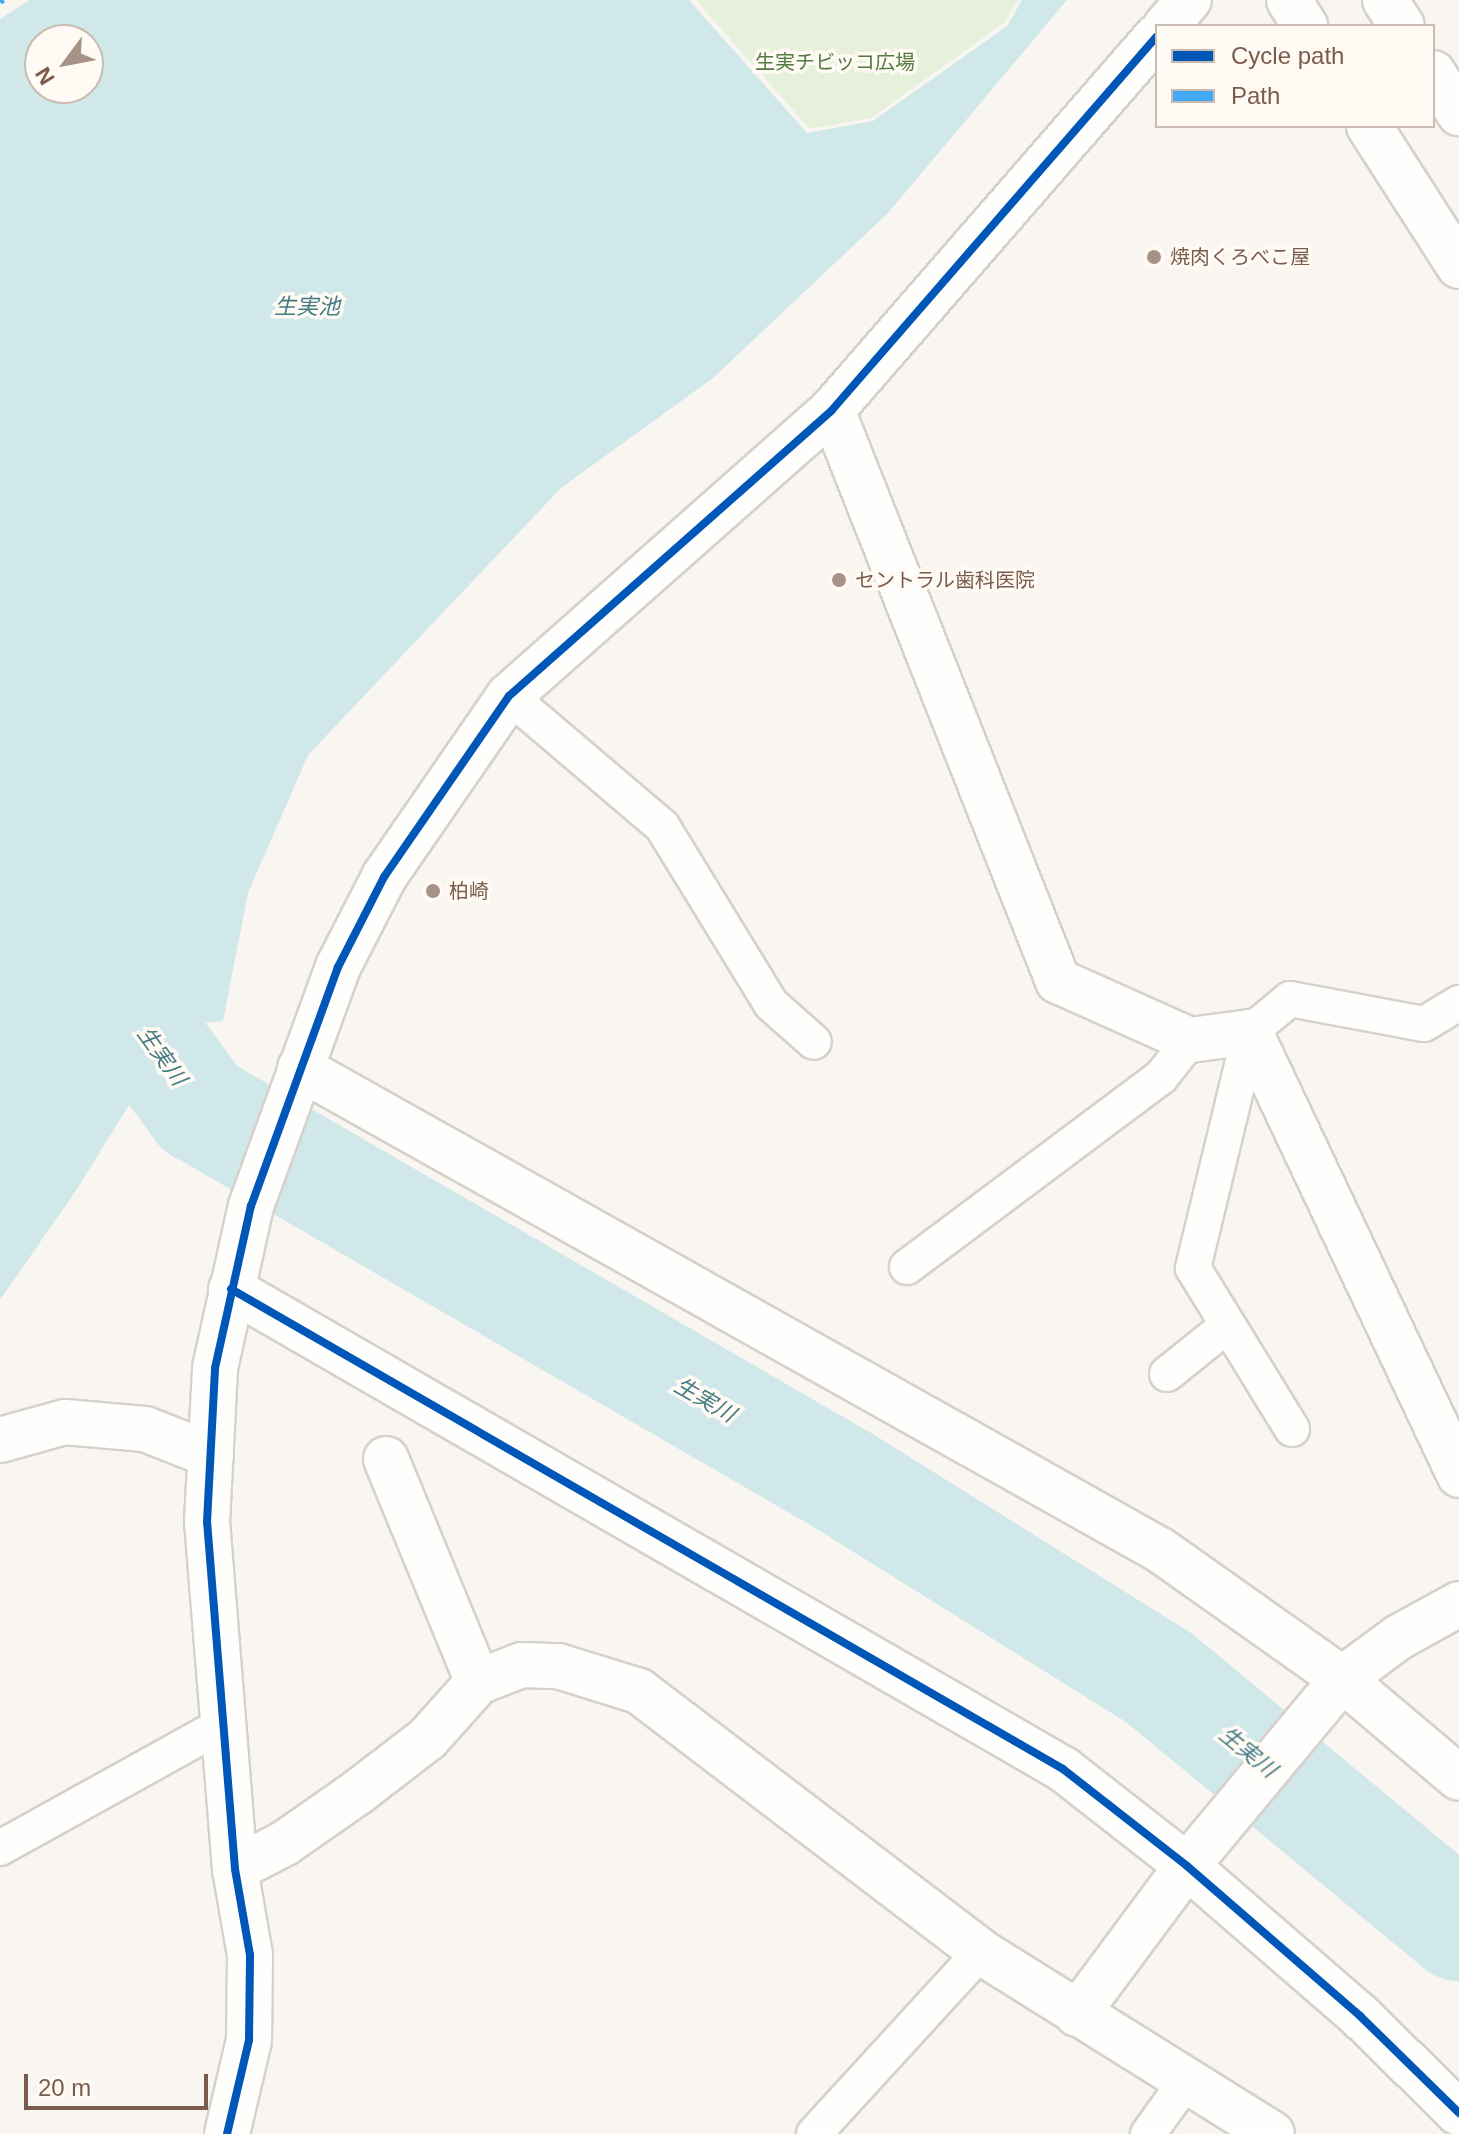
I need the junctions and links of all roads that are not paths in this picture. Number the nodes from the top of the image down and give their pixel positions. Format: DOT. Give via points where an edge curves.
graph roads {
  1 [pos="1189,0"];
  2 [pos="1289,0"];
  3 [pos="1385,0"];
  4 [pos="1168,24"];
  5 [pos="1304,24"];
  6 [pos="1401,24"];
  7 [pos="1155,38"];
  8 [pos="1435,76"];
  9 [pos="1459,113"];
  10 [pos="1370,128"];
  11 [pos="1459,266"];
  12 [pos="832,410"];
  13 [pos="509,696"];
  14 [pos="1459,1003"];
  15 [pos="1250,1032"];
  16 [pos="1190,1040"];
  17 [pos="814,1042"];
  18 [pos="300,1068"];
  19 [pos="907,1267"];
  20 [pos="231,1289"];
  21 [pos="1228,1325"];
  22 [pos="1167,1374"];
  23 [pos="1292,1429"];
  24 [pos="0,1440"];
  25 [pos="211,1455"];
  26 [pos="386,1459"];
  27 [pos="1459,1475"];
  28 [pos="1459,1604"];
  29 [pos="1342,1679"];
  30 [pos="478,1682"];
  31 [pos="222,1725"];
  32 [pos="1459,1778"];
  33 [pos="0,1848"];
  34 [pos="1187,1866"];
  35 [pos="235,1869"];
  36 [pos="981,1952"];
  37 [pos="1077,2014"];
  38 [pos="1186,2081"];
  39 [pos="1459,2113"];
  40 [pos="227,2134"];
  41 [pos="814,2134"];
  42 [pos="1148,2134"];
  43 [pos="1272,2134"];
  1 -- 4 [label="street"];
  2 -- 5 [label="street"];
  3 -- 6 [label="street"];
  7 -- 12 [label="street"];
  8 -- 9 [label="street"];
  10 -- 11 [label="street"];
  12 -- 13 [label="street"];
  12 -- 16 [label="street" via="1058,981"];
  13 -- 17 [label="lane" via="662,826 771,1004"];
  13 -- 18 [label="street" via="384,877 338,967"];
  14 -- 15 [label="lane" via="1424,1024 1290,999"];
  15 -- 16 [label="street"];
  15 -- 21 [label="lane" via="1193,1268"];
  15 -- 27 [label="street"];
  16 -- 19 [label="lane" via="1161,1077"];
  18 -- 20 [label="street" via="251,1206"];
  18 -- 29 [label="street" via="1160,1550"];
  20 -- 25 [label="street" via="215,1368"];
  20 -- 34 [label="street" via="1063,1769"];
  21 -- 22 [label="lane"];
  21 -- 23 [label="lane"];
  24 -- 25 [label="street" via="65,1422 145,1429"];
  25 -- 31 [label="street" via="207,1522"];
  26 -- 30 [label="street"];
  28 -- 29 [label="street" via="1399,1637"];
  29 -- 32 [label="street"];
  29 -- 34 [label="street"];
  30 -- 35 [label="street" via="428,1738 358,1792 285,1843"];
  30 -- 36 [label="street" via="522,1665 558,1666 639,1691"];
  31 -- 33 [label="lane"];
  31 -- 35 [label="street"];
  34 -- 37 [label="street"];
  34 -- 39 [label="street" via="1360,2016"];
  35 -- 40 [label="street" via="250,1955 249,2040"];
  36 -- 37 [label="street"];
  36 -- 41 [label="lane"];
  37 -- 38 [label="street"];
  38 -- 42 [label="lane"];
  38 -- 43 [label="street"];
}
